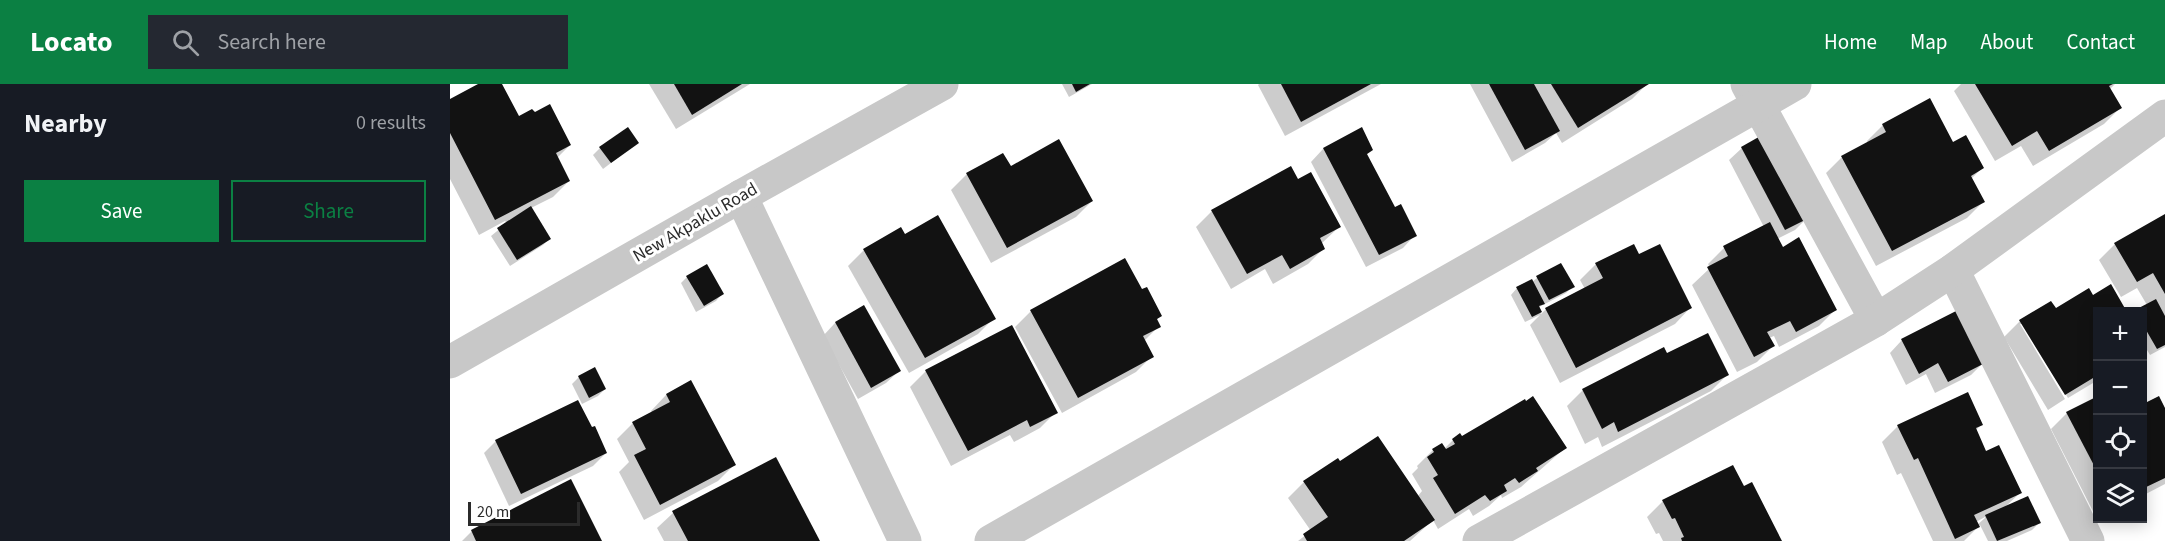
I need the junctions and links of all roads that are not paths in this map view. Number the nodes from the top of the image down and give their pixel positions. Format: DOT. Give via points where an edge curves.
graph roads {
  1 [pos="942,84"];
  2 [pos="1795,84"];
  3 [pos="1753,94"];
  4 [pos="2165,116"];
  5 [pos="741,196"];
  6 [pos="1953,270"];
  7 [pos="1876,320"];
  8 [pos="450,362"];
  9 [pos="905,541"];
  10 [pos="991,541"];
  11 [pos="1479,541"];
  12 [pos="2088,541"];
  1 -- 5 [label="street, New Akpaklu Road"];
  2 -- 3 [label="street"];
  3 -- 7 [label="street"];
  3 -- 10 [label="street"];
  4 -- 6 [label="street"];
  5 -- 8 [label="street, New Akpaklu Road"];
  5 -- 9 [label="street"];
  6 -- 7 [label="street"];
  6 -- 12 [label="street"];
  7 -- 11 [label="street"];
}
